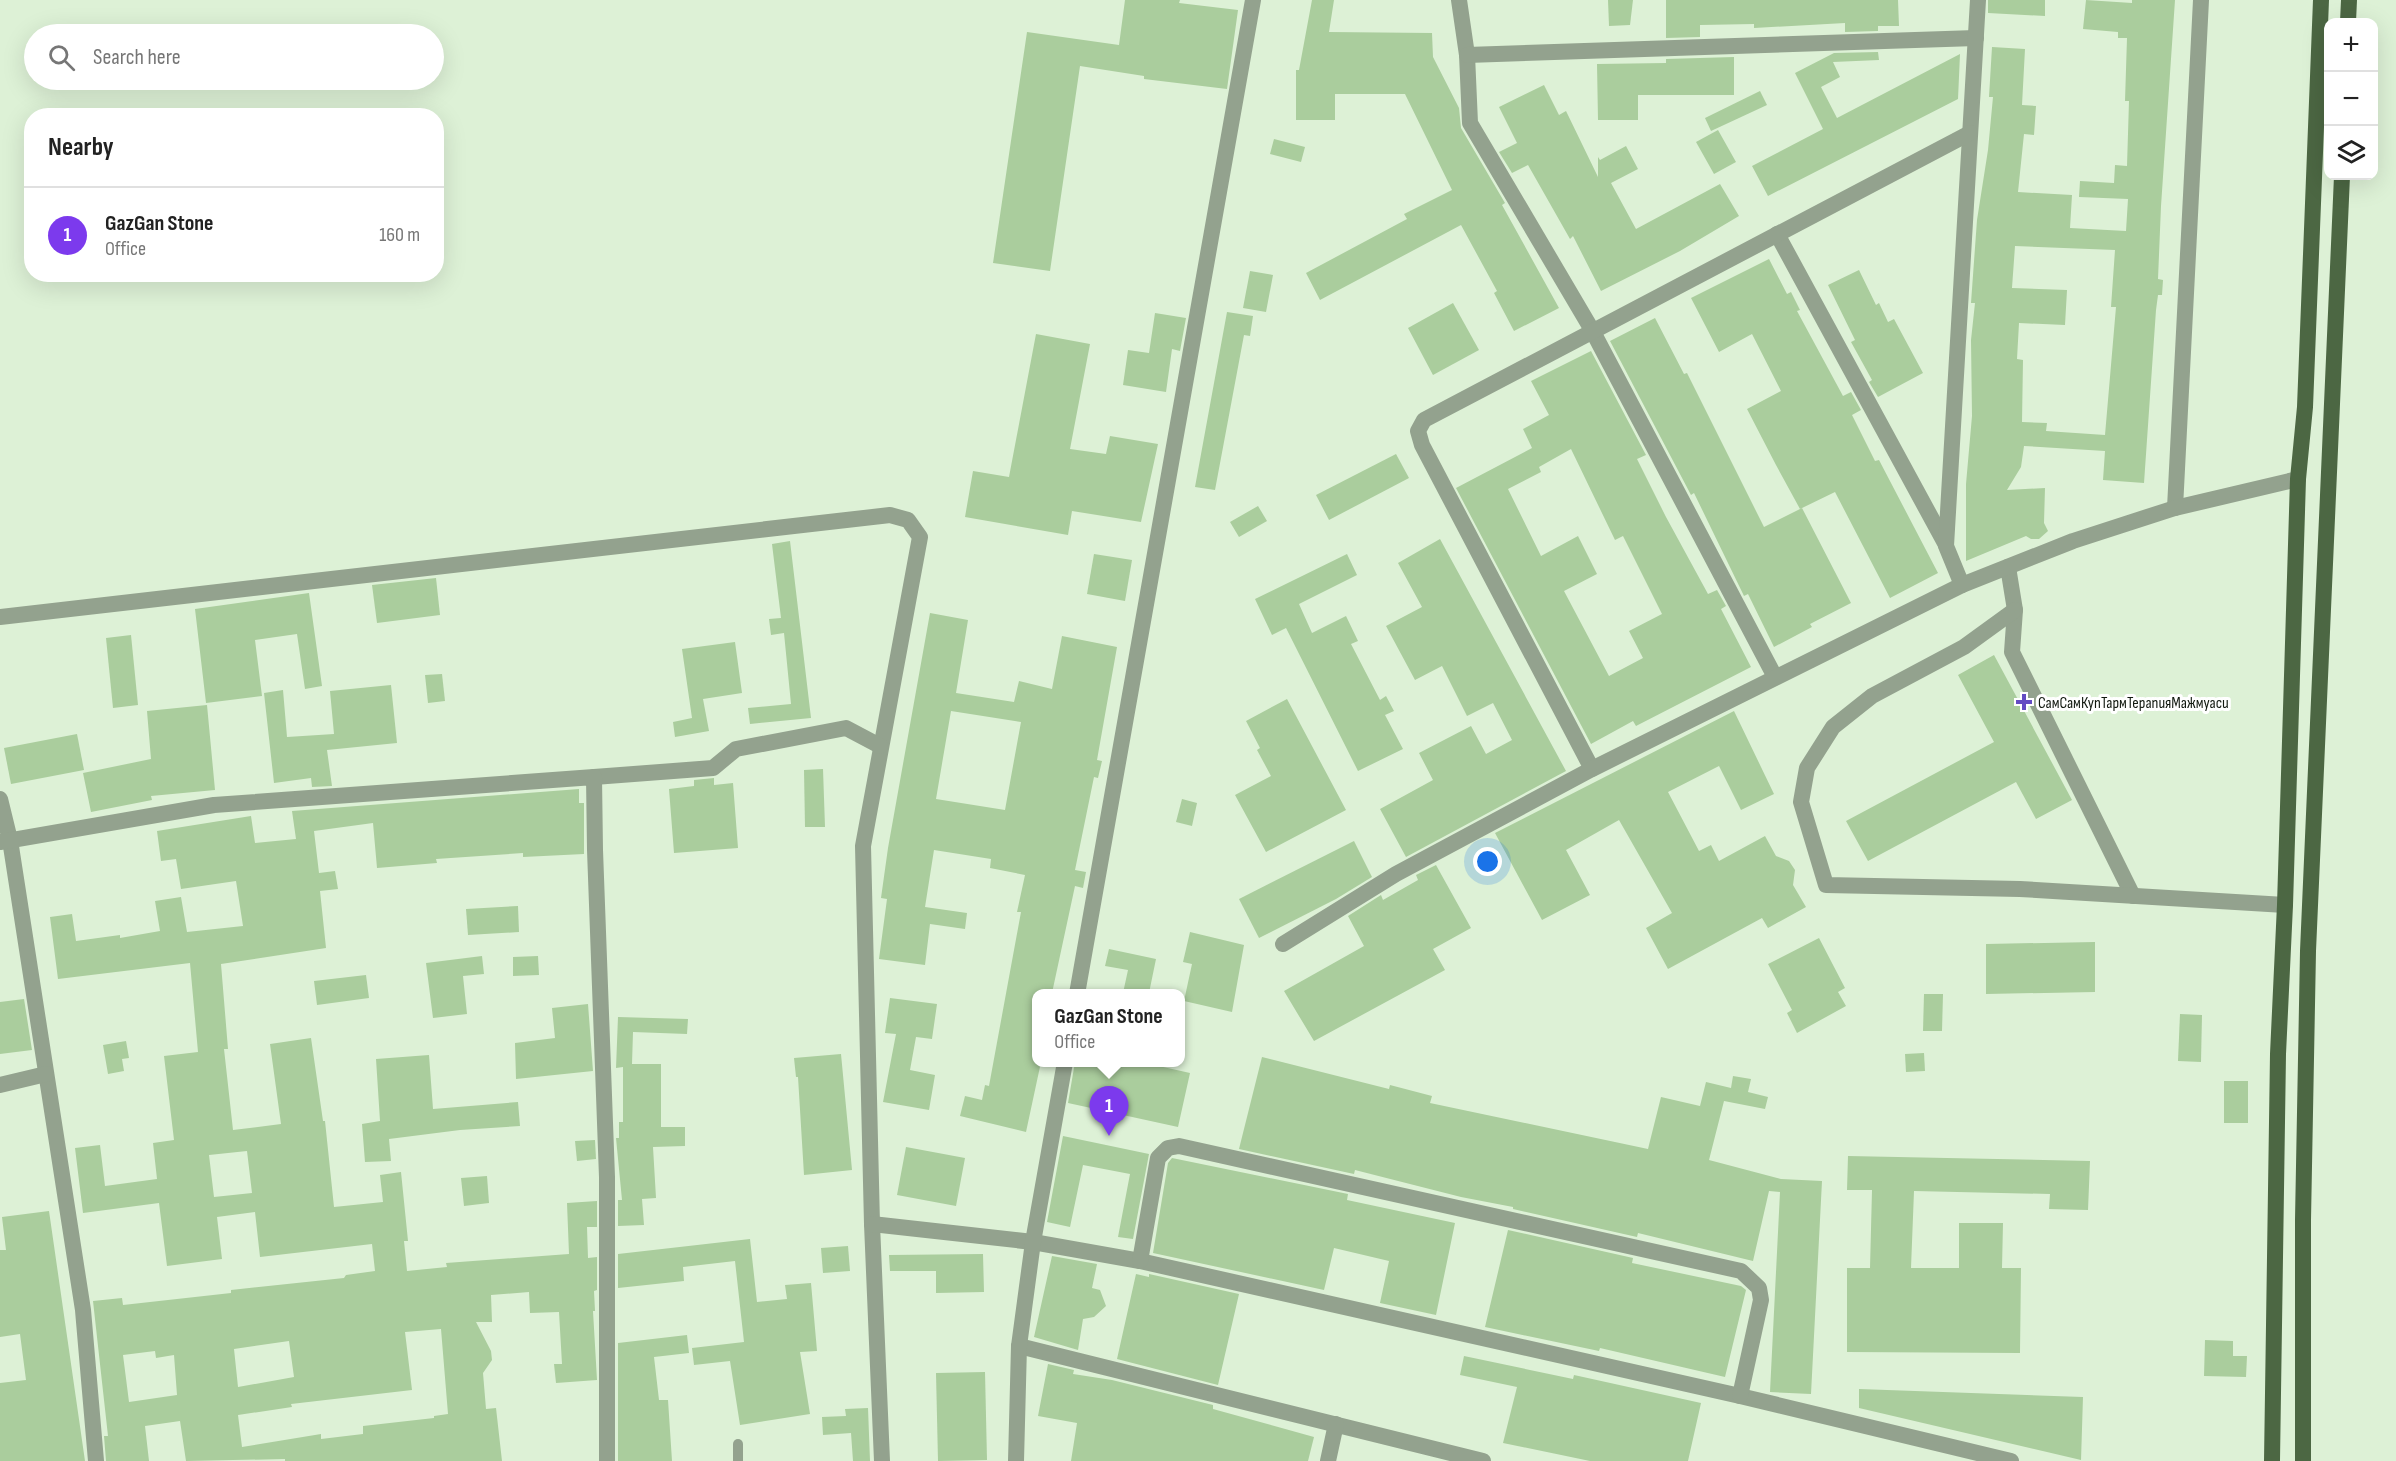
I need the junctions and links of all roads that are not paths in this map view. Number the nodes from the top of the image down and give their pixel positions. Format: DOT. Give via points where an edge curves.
graph roads {
  1 [pos="1253,0"];
  2 [pos="1459,0"];
  3 [pos="1978,0"];
  4 [pos="2201,0"];
  5 [pos="2321,0"];
  6 [pos="2349,0"];
  7 [pos="2348,18"];
  8 [pos="1976,38"];
  9 [pos="1467,55"];
  10 [pos="1970,133"];
  11 [pos="2342,180"];
  12 [pos="1777,234"];
  13 [pos="1592,330"];
  14 [pos="2298,479"];
  15 [pos="2175,508"];
  16 [pos="1946,546"];
  17 [pos="2008,567"];
  18 [pos="1962,585"];
  19 [pos="2015,610"];
  20 [pos="0,617"];
  21 [pos="1776,677"];
  22 [pos="880,746"];
  23 [pos="1592,769"];
  24 [pos="594,777"];
  25 [pos="0,799"];
  26 [pos="5,841"];
  27 [pos="2133,896"];
  28 [pos="2285,905"];
  29 [pos="1283,944"];
  30 [pos="1078,989"];
  31 [pos="1064,1067"];
  32 [pos="46,1074"];
  33 [pos="0,1085"];
  34 [pos="872,1224"];
  35 [pos="1033,1242"];
  36 [pos="1140,1261"];
  37 [pos="1019,1346"];
  38 [pos="1740,1396"];
  39 [pos="1336,1424"];
  40 [pos="738,1444"];
  41 [pos="96,1461"];
  42 [pos="607,1461"];
  43 [pos="738,1461"];
  44 [pos="882,1461"];
  45 [pos="1016,1461"];
  46 [pos="1328,1461"];
  47 [pos="1483,1461"];
  48 [pos="2011,1461"];
  49 [pos="2271,1461"];
  50 [pos="2303,1461"];
  1 -- 30 [label="street"];
  2 -- 9 [label="street"];
  3 -- 8 [label="street"];
  4 -- 15 [label="street"];
  5 -- 14 [label="main road" via="2306,383"];
  6 -- 7 [label="main road"];
  8 -- 9 [label="street"];
  8 -- 10 [label="street"];
  9 -- 13 [label="street" via="1470,123"];
  10 -- 12 [label="street"];
  10 -- 16 [label="street"];
  11 -- 50 [label="main road" via="2308,951 2302,1220"];
  12 -- 13 [label="street"];
  12 -- 16 [label="street"];
  13 -- 21 [label="street"];
  13 -- 23 [label="street" via="1424,420 1418,431"];
  14 -- 15 [label="street"];
  14 -- 28 [label="main road"];
  15 -- 17 [label="street"];
  16 -- 18 [label="street"];
  17 -- 18 [label="street"];
  17 -- 19 [label="street"];
  18 -- 21 [label="street"];
  19 -- 27 [label="street" via="2012,652"];
  19 -- 27 [label="street" via="1964,647 1872,696 1833,727 1807,768 1800,802 1826,885"];
  20 -- 22 [label="street" via="890,515 908,520 920,537"];
  21 -- 23 [label="street"];
  22 -- 24 [label="street" via="846,728 736,749 713,768"];
  22 -- 34 [label="street" via="864,846"];
  23 -- 29 [label="street" via="1396,874"];
  24 -- 26 [label="street" via="214,805"];
  24 -- 42 [label="street" via="607,1177"];
  25 -- 26 [label="street"];
  26 -- 32 [label="street"];
  27 -- 28 [label="street"];
  28 -- 49 [label="main road"];
  31 -- 35 [label="street"];
  32 -- 33 [label="street"];
  32 -- 41 [label="street" via="82,1310"];
  34 -- 35 [label="street"];
  34 -- 44 [label="street"];
  35 -- 36 [label="street"];
  35 -- 37 [label="street"];
  36 -- 38 [label="street"];
  36 -- 38 [label="street" via="1158,1158 1168,1148 1179,1146 1741,1271 1759,1288 1761,1300"];
  37 -- 39 [label="street"];
  37 -- 45 [label="street"];
  38 -- 48 [label="street"];
  39 -- 46 [label="street"];
  39 -- 47 [label="street"];
  40 -- 43 [label="lane"];
}
